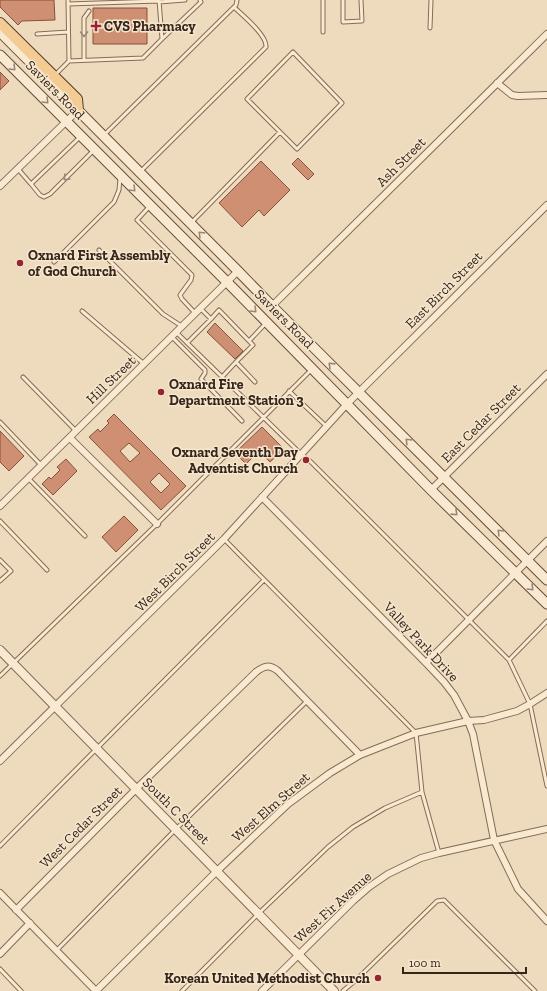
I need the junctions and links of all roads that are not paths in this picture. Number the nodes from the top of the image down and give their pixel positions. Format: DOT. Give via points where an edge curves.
graph roads {
  1 [pos="185,0"];
  2 [pos="200,0"];
  3 [pos="237,0"];
  4 [pos="322,0"];
  5 [pos="343,0"];
  6 [pos="361,0"];
  7 [pos="431,0"];
  8 [pos="159,1"];
  9 [pos="68,2"];
  10 [pos="98,3"];
  11 [pos="94,6"];
  12 [pos="234,7"];
  13 [pos="89,11"];
  14 [pos="0,23"];
  15 [pos="430,28"];
  16 [pos="0,32"];
  17 [pos="68,32"];
  18 [pos="323,32"];
  19 [pos="37,34"];
  20 [pos="547,34"];
  21 [pos="162,39"];
  22 [pos="0,55"];
  23 [pos="84,60"];
  24 [pos="69,61"];
  25 [pos="52,79"];
  26 [pos="497,83"];
  27 [pos="547,95"];
  28 [pos="78,110"];
  29 [pos="66,122"];
  30 [pos="280,132"];
  31 [pos="104,135"];
  32 [pos="80,137"];
  33 [pos="94,150"];
  34 [pos="18,169"];
  35 [pos="139,172"];
  36 [pos="121,176"];
  37 [pos="31,184"];
  38 [pos="0,186"];
  39 [pos="547,205"];
  40 [pos="150,206"];
  41 [pos="191,224"];
  42 [pos="100,250"];
  43 [pos="54,262"];
  44 [pos="238,271"];
  45 [pos="227,282"];
  46 [pos="272,306"];
  47 [pos="82,311"];
  48 [pos="198,311"];
  49 [pos="211,319"];
  50 [pos="266,322"];
  51 [pos="183,327"];
  52 [pos="175,335"];
  53 [pos="249,341"];
  54 [pos="187,343"];
  55 [pos="236,362"];
  56 [pos="144,364"];
  57 [pos="312,368"];
  58 [pos="547,374"];
  59 [pos="23,377"];
  60 [pos="222,377"];
  61 [pos="255,382"];
  62 [pos="290,392"];
  63 [pos="359,392"];
  64 [pos="347,404"];
  65 [pos="264,418"];
  66 [pos="242,421"];
  67 [pos="0,422"];
  68 [pos="327,426"];
  69 [pos="76,431"];
  70 [pos="70,438"];
  71 [pos="301,454"];
  72 [pos="41,465"];
  73 [pos="444,476"];
  74 [pos="28,478"];
  75 [pos="431,490"];
  76 [pos="262,497"];
  77 [pos="0,506"];
  78 [pos="0,521"];
  79 [pos="157,524"];
  80 [pos="85,536"];
  81 [pos="224,539"];
  82 [pos="547,541"];
  83 [pos="0,560"];
  84 [pos="528,560"];
  85 [pos="47,570"];
  86 [pos="516,572"];
  87 [pos="264,580"];
  88 [pos="547,580"];
  89 [pos="0,581"];
  90 [pos="547,604"];
  91 [pos="470,620"];
  92 [pos="547,621"];
  93 [pos="0,650"];
  94 [pos="509,660"];
  95 [pos="426,663"];
  96 [pos="12,664"];
  97 [pos="0,676"];
  98 [pos="547,694"];
  99 [pos="307,701"];
  100 [pos="530,704"];
  101 [pos="55,706"];
  102 [pos="468,721"];
  103 [pos="416,733"];
  104 [pos="96,749"];
  105 [pos="360,755"];
  106 [pos="0,761"];
  107 [pos="547,764"];
  108 [pos="543,765"];
  109 [pos="547,786"];
  110 [pos="136,789"];
  111 [pos="422,792"];
  112 [pos="176,829"];
  113 [pos="547,829"];
  114 [pos="494,840"];
  115 [pos="0,846"];
  116 [pos="439,853"];
  117 [pos="217,872"];
  118 [pos="0,893"];
  119 [pos="16,910"];
  120 [pos="258,914"];
  121 [pos="547,921"];
  122 [pos="30,924"];
  123 [pos="56,951"];
  124 [pos="0,954"];
  125 [pos="298,955"];
  126 [pos="0,969"];
  127 [pos="22,991"];
  128 [pos="96,991"];
  129 [pos="182,991"];
  130 [pos="262,991"];
  131 [pos="334,991"];
  132 [pos="343,991"];
  133 [pos="535,991"];
  1 -- 8 [label="lane"];
  2 -- 21 [label="lane" via="202,2"];
  3 -- 12 [label="lane"];
  4 -- 18 [label="lane"];
  5 -- 6 [label="lane" via="344,22 362,21"];
  7 -- 15 [label="lane"];
  8 -- 10 [label="lane"];
  8 -- 21 [label="lane"];
  9 -- 10 [label="lane"];
  9 -- 17 [label="lane"];
  10 -- 11 [label="lane"];
  12 -- 31 [label="lane"];
  12 -- 35 [label="lane" via="263,36 266,47"];
  13 -- 23 [label="lane, one-way" via="84,18"];
  14 -- 25 [label="main road"];
  16 -- 25 [label="main road, Saviers Road"];
  17 -- 19 [label="lane"];
  17 -- 24 [label="lane"];
  20 -- 26 [label="street, Ash Street"];
  21 -- 23 [label="lane" via="143,58"];
  22 -- 29 [label="main road, Saviers Road, one-way"];
  23 -- 24 [label="lane"];
  24 -- 25 [label="lane"];
  25 -- 28 [label="main road" via="77,99"];
  26 -- 27 [label="street" via="512,95"];
  26 -- 46 [label="street, Ash Street"];
  28 -- 29 [label="street"];
  28 -- 31 [label="main road, Saviers Road"];
  29 -- 32 [label="main road, Saviers Road"];
  29 -- 34 [label="street"];
  30 -- 30 [label="lane" via="247,99 293,52 342,103 297,149"];
  30 -- 41 [label="lane"];
  31 -- 35 [label="main road, Saviers Road"];
  32 -- 33 [label="main road, Saviers Road"];
  32 -- 37 [label="lane"];
  33 -- 36 [label="main road, Saviers Road"];
  33 -- 37 [label="lane, one-way" via="50,194 44,197 40,195"];
  34 -- 37 [label="lane"];
  34 -- 38 [label="street"];
  35 -- 41 [label="main road, Saviers Road"];
  36 -- 40 [label="main road, Saviers Road, one-way"];
  36 -- 43 [label="lane" via="114,202"];
  39 -- 63 [label="street, East Birch Street"];
  40 -- 45 [label="main road, Saviers Road"];
  40 -- 48 [label="lane" via="137,220 192,275 180,295 182,300"];
  44 -- 41 [label="main road, Saviers Road, one-way"];
  42 -- 51 [label="lane" via="163,314"];
  44 -- 45 [label="street, Hill Street"];
  44 -- 46 [label="main road, Saviers Road"];
  45 -- 48 [label="street, Hill Street"];
  45 -- 50 [label="main road, Saviers Road, one-way"];
  63 -- 46 [label="main road, Saviers Road, one-way"];
  47 -- 56 [label="lane"];
  48 -- 49 [label="lane"];
  48 -- 51 [label="street, Hill Street"];
  49 -- 53 [label="lane" via="219,310"];
  49 -- 54 [label="lane"];
  50 -- 53 [label="lane"];
  50 -- 57 [label="main road, Saviers Road"];
  51 -- 52 [label="street, Hill Street"];
  52 -- 54 [label="lane"];
  52 -- 56 [label="street, Hill Street"];
  52 -- 66 [label="lane" via="205,370 201,379"];
  53 -- 55 [label="lane" via="254,345"];
  54 -- 60 [label="lane"];
  55 -- 60 [label="lane"];
  55 -- 61 [label="lane"];
  56 -- 69 [label="street, Hill Street"];
  57 -- 62 [label="lane"];
  57 -- 64 [label="main road, Saviers Road"];
  58 -- 73 [label="street, East Cedar Street"];
  59 -- 69 [label="lane"];
  60 -- 65 [label="lane"];
  62 -- 65 [label="lane"];
  62 -- 68 [label="lane"];
  63 -- 64 [label="street, West Birch Street"];
  73 -- 63 [label="main road, Saviers Road, one-way"];
  64 -- 68 [label="street, West Birch Street"];
  64 -- 75 [label="main road, Saviers Road"];
  65 -- 71 [label="lane"];
  65 -- 79 [label="lane"];
  67 -- 72 [label="lane"];
  68 -- 71 [label="street, West Birch Street"];
  69 -- 70 [label="street, Hill Street"];
  70 -- 72 [label="street, Hill Street"];
  70 -- 79 [label="street"];
  71 -- 76 [label="street, West Birch Street"];
  71 -- 91 [label="lane" via="312,462"];
  72 -- 74 [label="street, Hill Street"];
  73 -- 75 [label="street, East Cedar Street"];
  84 -- 73 [label="main road, Saviers Road, one-way"];
  74 -- 77 [label="street, Hill Street"];
  74 -- 80 [label="lane"];
  75 -- 86 [label="main road, Saviers Road, one-way"];
  76 -- 81 [label="street, West Birch Street"];
  76 -- 95 [label="street, Valley Park Drive"];
  78 -- 85 [label="lane"];
  79 -- 96 [label="lane"];
  81 -- 87 [label="lane"];
  81 -- 101 [label="street, West Birch Street"];
  82 -- 84 [label="street"];
  83 -- 89 [label="lane" via="11,571"];
  84 -- 86 [label="street"];
  84 -- 88 [label="main road, Saviers Road"];
  86 -- 90 [label="main road, Saviers Road, one-way"];
  86 -- 91 [label="street"];
  87 -- 103 [label="lane"];
  87 -- 104 [label="lane"];
  91 -- 94 [label="lane"];
  91 -- 95 [label="street"];
  92 -- 94 [label="lane"];
  93 -- 96 [label="street, South C Street"];
  94 -- 100 [label="lane"];
  95 -- 102 [label="street, Valley Park Drive" via="454,695"];
  96 -- 97 [label="lane"];
  96 -- 101 [label="street, South C Street"];
  98 -- 100 [label="street, West Elm Street"];
  99 -- 105 [label="street"];
  99 -- 110 [label="street, West Cedar Street" via="278,671 268,666 260,668"];
  99 -- 112 [label="lane"];
  100 -- 102 [label="street, West Elm Street" via="517,711 484,720"];
  100 -- 108 [label="lane"];
  101 -- 104 [label="street, South C Street"];
  101 -- 106 [label="street, West Birch Street"];
  102 -- 103 [label="street, West Elm Street"];
  102 -- 114 [label="street, Valley Park Drive" via="473,734"];
  103 -- 105 [label="street, West Elm Street"];
  103 -- 111 [label="lane"];
  104 -- 110 [label="street, South C Street"];
  104 -- 115 [label="lane"];
  105 -- 117 [label="street, West Elm Street" via="288,804"];
  107 -- 108 [label="lane"];
  108 -- 109 [label="lane"];
  110 -- 112 [label="street, South C Street"];
  110 -- 119 [label="street, West Cedar Street"];
  111 -- 116 [label="lane"];
  111 -- 120 [label="lane" via="385,808 353,827 328,847"];
  112 -- 117 [label="street, South C Street"];
  112 -- 123 [label="lane"];
  113 -- 114 [label="street, West Fir Avenue"];
  114 -- 116 [label="street, West Fir Avenue"];
  114 -- 121 [label="street, Valley Park Drive" via="518,889"];
  116 -- 125 [label="street, West Fir Avenue" via="402,867 369,887"];
  117 -- 120 [label="street, South C Street"];
  117 -- 128 [label="street, West Elm Street"];
  118 -- 119 [label="street"];
  119 -- 122 [label="street"];
  120 -- 125 [label="street, South C Street"];
  120 -- 129 [label="lane"];
  122 -- 123 [label="street"];
  122 -- 124 [label="street"];
  123 -- 128 [label="street"];
  125 -- 130 [label="street, West Fir Avenue"];
  125 -- 131 [label="street, South C Street"];
  126 -- 127 [label="lane"];
  132 -- 133 [label="lane" via="436,901 444,900"];
}
